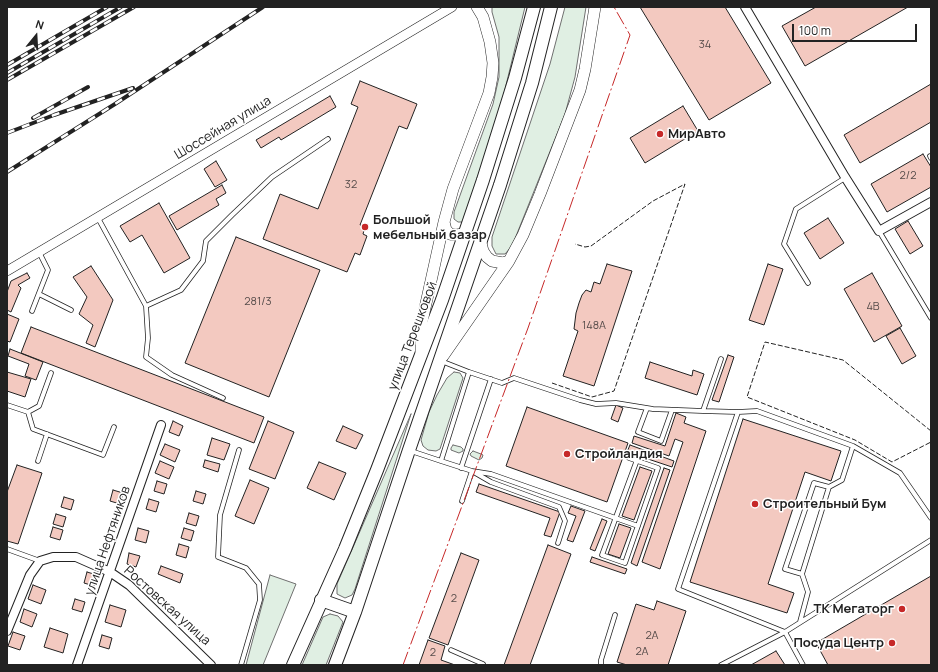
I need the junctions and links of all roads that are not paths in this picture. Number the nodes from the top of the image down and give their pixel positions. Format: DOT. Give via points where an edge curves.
graph roads {
  1 [pos="452,7"];
  2 [pos="477,7"];
  3 [pos="534,7"];
  4 [pos="551,7"];
  5 [pos="595,7"];
  6 [pos="745,7"];
  7 [pos="328,139"];
  8 [pos="845,177"];
  9 [pos="931,202"];
  10 [pos="98,218"];
  11 [pos="444,222"];
  12 [pos="879,231"];
  13 [pos="464,234"];
  14 [pos="481,243"];
  15 [pos="39,252"];
  16 [pos="509,261"];
  17 [pos="7,271"];
  18 [pos="808,283"];
  19 [pos="39,294"];
  20 [pos="146,306"];
  21 [pos="71,310"];
  22 [pos="32,311"];
  23 [pos="931,318"];
  24 [pos="421,355"];
  25 [pos="721,359"];
  26 [pos="440,361"];
  27 [pos="469,372"];
  28 [pos="51,373"];
  29 [pos="491,379"];
  30 [pos="411,381"];
  31 [pos="431,388"];
  32 [pos="224,398"];
  33 [pos="7,405"];
  34 [pos="648,408"];
  35 [pos="672,410"];
  36 [pos="703,411"];
  37 [pos="28,412"];
  38 [pos="738,412"];
  39 [pos="161,425"];
  40 [pos="114,427"];
  41 [pos="47,434"];
  42 [pos="853,446"];
  43 [pos="239,450"];
  44 [pos="409,450"];
  45 [pos="629,458"];
  46 [pos="637,460"];
  47 [pos="38,461"];
  48 [pos="441,461"];
  49 [pos="461,468"];
  50 [pos="472,471"];
  51 [pos="829,487"];
  52 [pos="462,501"];
  53 [pos="616,517"];
  54 [pos="931,518"];
  55 [pos="638,526"];
  56 [pos="931,540"];
  57 [pos="558,543"];
  58 [pos="7,549"];
  59 [pos="40,561"];
  60 [pos="110,572"];
  61 [pos="802,574"];
  62 [pos="322,600"];
  63 [pos="355,612"];
  64 [pos="615,615"];
  65 [pos="800,622"];
  66 [pos="7,631"];
  67 [pos="785,632"];
  68 [pos="451,650"];
  69 [pos="77,665"];
  70 [pos="212,665"];
  71 [pos="241,665"];
  72 [pos="293,665"];
  73 [pos="335,665"];
  74 [pos="482,665"];
  75 [pos="601,665"];
  76 [pos="721,665"];
  77 [pos="803,665"];
  1 -- 10 [label="street, Шоссейная улица"];
  2 -- 11 [label="main road" via="483,17 490,42 492,77 489,93 453,189"];
  3 -- 13 [label="main road, улица Терешковой" via="515,78"];
  4 -- 14 [label="main road" via="532,83"];
  5 -- 16 [label="main road" via="580,90 523,235"];
  6 -- 8 [label="street"];
  7 -- 20 [label="lane" via="272,177 206,241 203,261 181,290"];
  8 -- 12 [label="street"];
  8 -- 18 [label="lane" via="796,209 784,244"];
  9 -- 12 [label="street"];
  10 -- 15 [label="street, Шоссейная улица"];
  10 -- 20 [label="lane"];
  11 -- 13 [label="main road" via="450,234"];
  11 -- 24 [label="main road" via="421,326"];
  12 -- 23 [label="lane"];
  13 -- 24 [label="main road, улица Терешковой"];
  14 -- 16 [label="main road" via="487,257 503,263"];
  14 -- 26 [label="main road"];
  15 -- 17 [label="street, Шоссейная улица"];
  15 -- 19 [label="lane" via="48,270"];
  16 -- 26 [label="main road"];
  19 -- 21 [label="lane"];
  19 -- 22 [label="lane"];
  20 -- 32 [label="lane" via="146,357 172,375"];
  24 -- 30 [label="main road, улица Терешковой"];
  25 -- 36 [label="lane"];
  26 -- 27 [label="lane"];
  26 -- 31 [label="main road"];
  27 -- 29 [label="lane"];
  27 -- 48 [label="lane"];
  28 -- 37 [label="lane" via="39,406"];
  29 -- 34 [label="lane" via="502,383 514,378 596,404 616,403"];
  29 -- 49 [label="lane"];
  30 -- 31 [label="main road"];
  30 -- 62 [label="main road, улица Терешковой" via="374,478"];
  31 -- 44 [label="main road"];
  33 -- 37 [label="lane"];
  34 -- 35 [label="lane"];
  34 -- 35 [label="lane" via="638,432 662,441"];
  35 -- 36 [label="lane"];
  36 -- 38 [label="lane"];
  37 -- 41 [label="lane" via="33,429"];
  38 -- 42 [label="lane" via="757,411"];
  38 -- 67 [label="lane" via="678,589"];
  39 -- 60 [label="street, улица Нефтяников"];
  40 -- 41 [label="lane" via="104,455"];
  41 -- 47 [label="lane"];
  42 -- 51 [label="lane" via="842,480"];
  42 -- 54 [label="lane" via="900,473"];
  43 -- 71 [label="lane" via="220,516 218,557 246,568 259,584 260,600"];
  44 -- 48 [label="lane"];
  44 -- 63 [label="main road"];
  45 -- 46 [label="lane"];
  46 -- 53 [label="lane"];
  46 -- 55 [label="lane" via="658,468"];
  48 -- 49 [label="lane"];
  49 -- 50 [label="lane"];
  50 -- 52 [label="lane"];
  50 -- 53 [label="lane" via="491,474"];
  50 -- 57 [label="lane" via="491,482 559,507 565,521"];
  51 -- 61 [label="lane"];
  51 -- 61 [label="lane" via="814,483 785,569"];
  53 -- 55 [label="lane"];
  53 -- 55 [label="lane" via="602,555 624,564"];
  56 -- 65 [label="lane"];
  58 -- 59 [label="lane"];
  59 -- 60 [label="street, Ростовская улица" via="53,557 76,557"];
  59 -- 66 [label="street" via="30,575"];
  60 -- 69 [label="street, улица Нефтяников"];
  60 -- 70 [label="street, Ростовская улица" via="129,585"];
  61 -- 65 [label="lane" via="808,592"];
  62 -- 63 [label="main road"];
  62 -- 72 [label="main road, улица Терешковой"];
  63 -- 73 [label="main road"];
  64 -- 75 [label="lane"];
  65 -- 67 [label="lane"];
  67 -- 76 [label="lane"];
  67 -- 77 [label="lane"];
  68 -- 74 [label="lane"];
}
